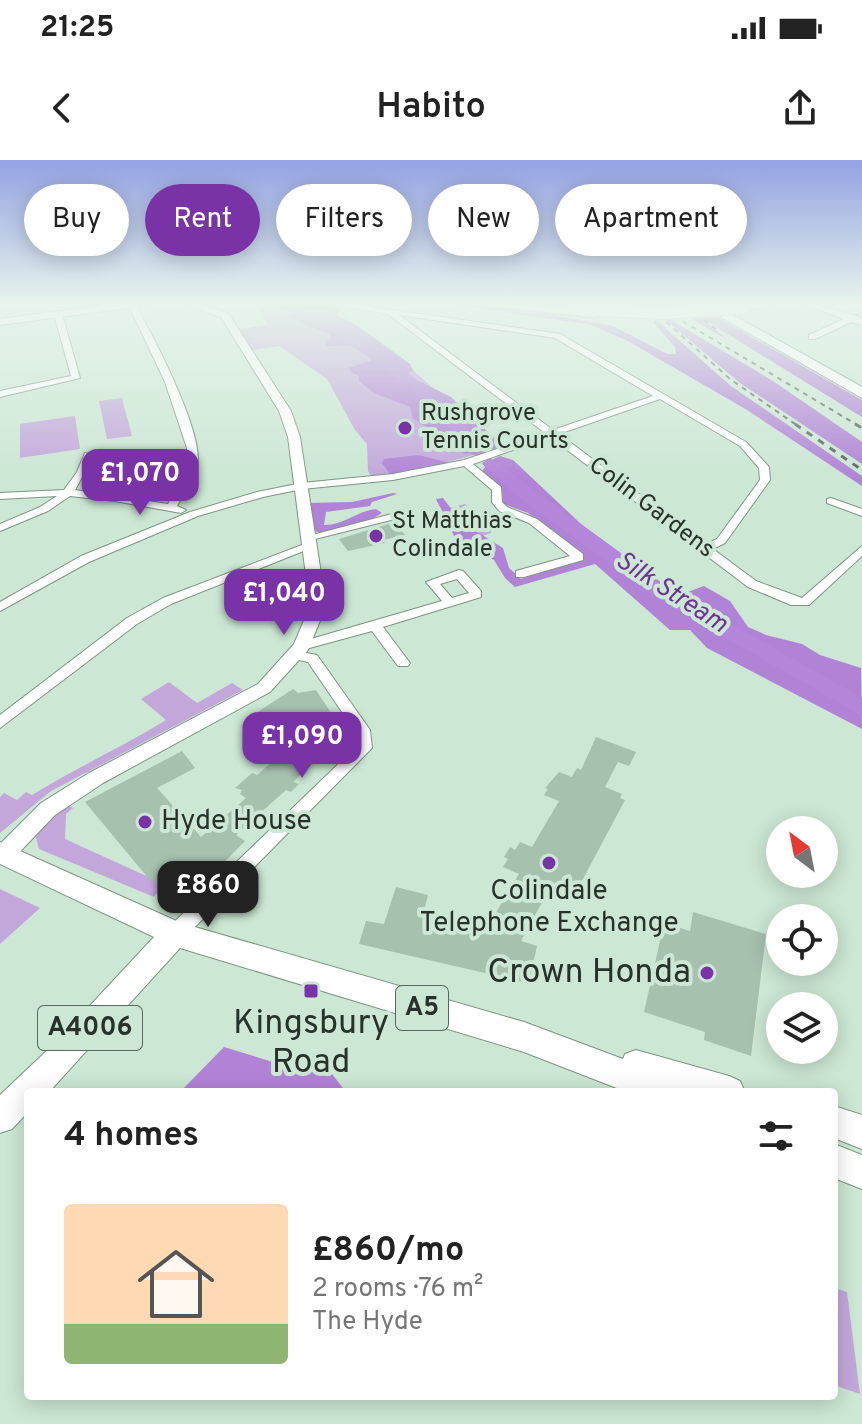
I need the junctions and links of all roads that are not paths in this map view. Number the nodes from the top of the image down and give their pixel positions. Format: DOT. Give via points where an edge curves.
graph roads {
  1 [pos="71,361"];
  2 [pos="161,361"];
  3 [pos="255,361"];
  4 [pos="456,361"];
  5 [pos="600,361"];
  6 [pos="805,361"];
  7 [pos="821,361"];
  8 [pos="862,384"];
  9 [pos="862,393"];
  10 [pos="0,394"];
  11 [pos="661,396"];
  12 [pos="551,432"];
  13 [pos="89,455"];
  14 [pos="468,462"];
  15 [pos="302,486"];
  16 [pos="69,494"];
  17 [pos="0,496"];
  18 [pos="831,501"];
  19 [pos="171,508"];
  20 [pos="862,513"];
  21 [pos="194,514"];
  22 [pos="403,514"];
  23 [pos="0,528"];
  24 [pos="307,542"];
  25 [pos="705,549"];
  26 [pos="862,550"];
  27 [pos="520,574"];
  28 [pos="450,603"];
  29 [pos="0,607"];
  30 [pos="376,627"];
  31 [pos="299,650"];
  32 [pos="403,663"];
  33 [pos="0,723"];
  34 [pos="2,853"];
  35 [pos="175,934"];
  36 [pos="537,1043"];
  37 [pos="28,1088"];
  38 [pos="657,1088"];
  39 [pos="715,1088"];
  40 [pos="24,1092"];
  41 [pos="2,1112"];
  42 [pos="838,1123"];
  43 [pos="862,1132"];
  44 [pos="838,1163"];
  45 [pos="862,1172"];
  1 -- 10 [label="street" via="76,378"];
  2 -- 19 [label="street" via="193,463"];
  3 -- 15 [label="street" via="285,411"];
  4 -- 12 [label="street, Colin Gardens"];
  5 -- 11 [label="street"];
  6 -- 9 [label="highway"];
  7 -- 8 [label="highway"];
  11 -- 12 [label="street"];
  11 -- 25 [label="street" via="743,444 767,475 721,541"];
  12 -- 14 [label="street"];
  12 -- 25 [label="street, Colin Gardens"];
  13 -- 16 [label="street"];
  14 -- 15 [label="street" via="393,477"];
  14 -- 27 [label="street" via="497,489 503,509 533,521 579,557"];
  15 -- 21 [label="street"];
  15 -- 24 [label="street"];
  16 -- 17 [label="street"];
  16 -- 19 [label="street"];
  16 -- 23 [label="street"];
  18 -- 20 [label="street"];
  19 -- 21 [label="street"];
  21 -- 29 [label="street" via="85,559"];
  22 -- 24 [label="street"];
  24 -- 31 [label="street" via="318,606"];
  24 -- 33 [label="street" via="132,621"];
  25 -- 26 [label="street, Colin Gardens" via="752,584 795,602 805,602"];
  28 -- 30 [label="street"];
  30 -- 31 [label="street"];
  30 -- 32 [label="street"];
  31 -- 34 [label="street" via="264,688 96,778 48,809"];
  31 -- 35 [label="street" via="312,658 365,734 364,748"];
  34 -- 35 [label="main road, A5"];
  35 -- 36 [label="main road, A5"];
  35 -- 37 [label="main road, A4006"];
  36 -- 38 [label="main road, A5"];
  36 -- 39 [label="main road, A5" via="560,1042"];
  40 -- 41 [label="main road, A4006"];
  42 -- 43 [label="main road"];
  44 -- 45 [label="main road"];
}
